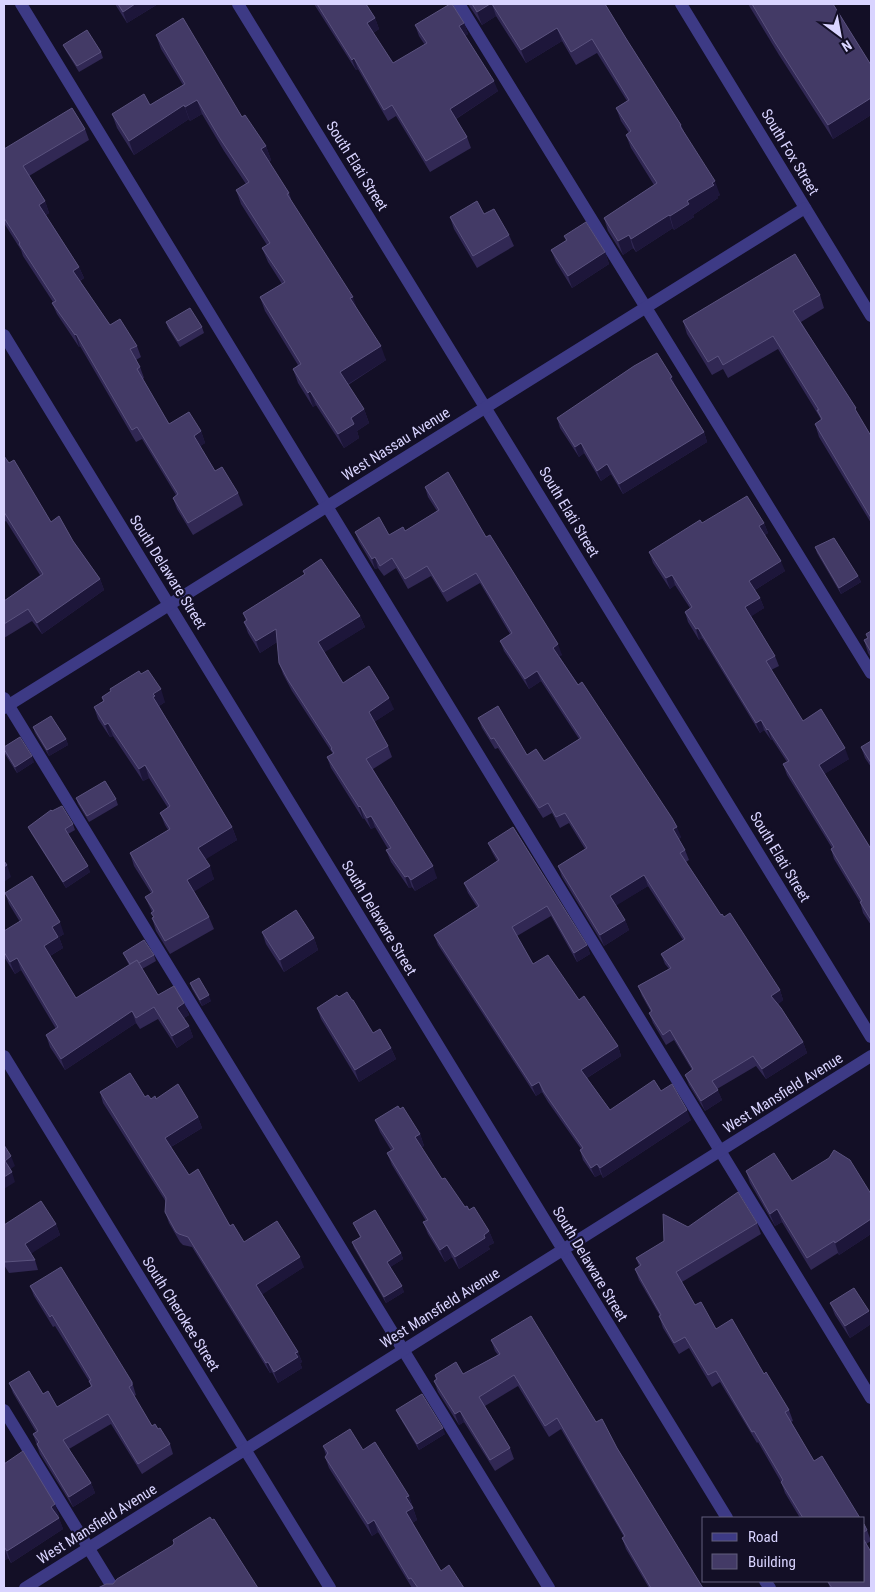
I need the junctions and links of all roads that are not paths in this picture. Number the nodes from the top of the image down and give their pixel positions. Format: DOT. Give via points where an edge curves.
graph roads {
  1 [pos="21,4"];
  2 [pos="238,4"];
  3 [pos="460,4"];
  4 [pos="681,4"];
  5 [pos="805,208"];
  6 [pos="647,306"];
  7 [pos="871,316"];
  8 [pos="4,335"];
  9 [pos="486,407"];
  10 [pos="328,505"];
  11 [pos="169,604"];
  12 [pos="871,673"];
  13 [pos="5,704"];
  14 [pos="871,1037"];
  15 [pos="4,1056"];
  16 [pos="871,1056"];
  17 [pos="720,1152"];
  18 [pos="563,1250"];
  19 [pos="403,1350"];
  20 [pos="871,1398"];
  21 [pos="4,1410"];
  22 [pos="245,1450"];
  23 [pos="726,1517"];
  24 [pos="88,1548"];
  25 [pos="25,1588"];
  26 [pos="113,1588"];
  27 [pos="330,1588"];
  28 [pos="549,1588"];
  1 -- 10 [label="street"];
  2 -- 9 [label="street, South Elati Street"];
  3 -- 6 [label="street"];
  4 -- 5 [label="street, South Fox Street"];
  5 -- 6 [label="street, West Nassau Avenue"];
  5 -- 7 [label="street, South Fox Street"];
  6 -- 9 [label="street, West Nassau Avenue"];
  6 -- 12 [label="street"];
  8 -- 11 [label="street, South Delaware Street"];
  9 -- 10 [label="street, West Nassau Avenue"];
  9 -- 14 [label="street, South Elati Street"];
  10 -- 11 [label="street, West Nassau Avenue"];
  10 -- 17 [label="street"];
  11 -- 13 [label="street, West Nassau Avenue"];
  11 -- 18 [label="street, South Delaware Street"];
  13 -- 19 [label="street"];
  15 -- 22 [label="street, South Cherokee Street"];
  16 -- 17 [label="street, West Mansfield Avenue"];
  17 -- 18 [label="street, West Mansfield Avenue"];
  17 -- 20 [label="street"];
  18 -- 19 [label="street, West Mansfield Avenue"];
  18 -- 23 [label="street, South Delaware Street"];
  19 -- 22 [label="street, West Mansfield Avenue"];
  19 -- 28 [label="street"];
  21 -- 24 [label="street"];
  22 -- 24 [label="street, West Mansfield Avenue"];
  22 -- 27 [label="street, South Cherokee Street"];
  24 -- 25 [label="street, West Mansfield Avenue"];
  24 -- 26 [label="street"];
}
